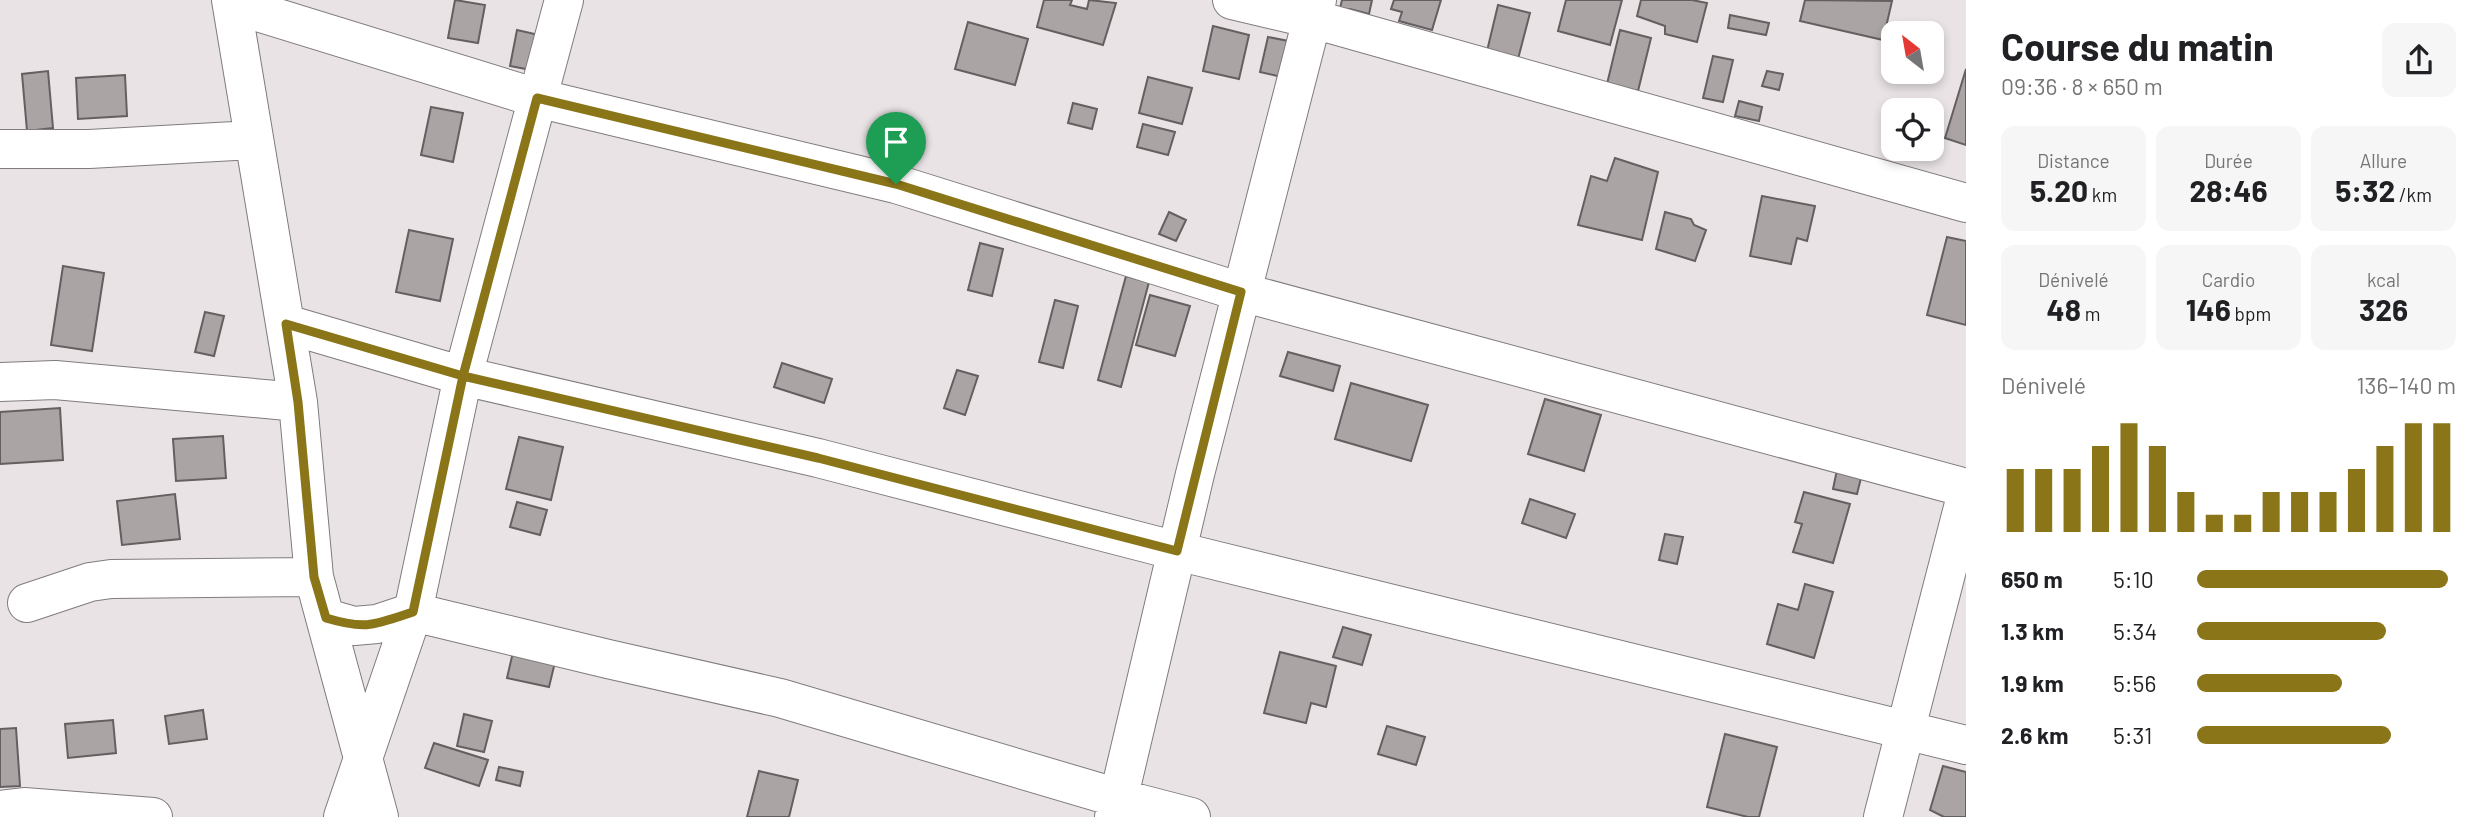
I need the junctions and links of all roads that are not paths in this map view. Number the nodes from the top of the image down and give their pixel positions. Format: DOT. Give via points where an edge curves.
graph roads {
  1 [pos="564,0"];
  2 [pos="1232,0"];
  3 [pos="232,2"];
  4 [pos="1315,9"];
  5 [pos="537,98"];
  6 [pos="253,140"];
  7 [pos="0,149"];
  8 [pos="1966,203"];
  9 [pos="1241,292"];
  10 [pos="286,324"];
  11 [pos="463,376"];
  12 [pos="0,382"];
  13 [pos="298,402"];
  14 [pos="1966,488"];
  15 [pos="1966,496"];
  16 [pos="1177,551"];
  17 [pos="314,577"];
  18 [pos="27,603"];
  19 [pos="413,612"];
  20 [pos="326,618"];
  21 [pos="1906,730"];
  22 [pos="1966,745"];
  23 [pos="363,755"];
  24 [pos="1116,808"];
  25 [pos="0,810"];
  26 [pos="153,817"];
  27 [pos="343,817"];
  28 [pos="379,817"];
  29 [pos="1191,817"];
  30 [pos="1883,817"];
  1 -- 5 [label="street"];
  2 -- 4 [label="street"];
  3 -- 5 [label="street"];
  3 -- 6 [label="street"];
  4 -- 8 [label="street"];
  4 -- 9 [label="street"];
  5 -- 9 [label="street" via="896,184"];
  5 -- 11 [label="street"];
  6 -- 7 [label="street"];
  6 -- 10 [label="street"];
  9 -- 14 [label="street"];
  9 -- 16 [label="street"];
  10 -- 11 [label="street"];
  10 -- 13 [label="street"];
  11 -- 16 [label="street" via="818,458"];
  11 -- 19 [label="street"];
  12 -- 13 [label="street" via="55,380"];
  13 -- 17 [label="street"];
  15 -- 21 [label="street"];
  16 -- 21 [label="street"];
  16 -- 24 [label="street"];
  17 -- 18 [label="street" via="111,579"];
  17 -- 20 [label="street"];
  19 -- 20 [label="street" via="354,626"];
  19 -- 23 [label="street"];
  19 -- 24 [label="street" via="780,698"];
  20 -- 23 [label="street"];
  21 -- 22 [label="street"];
  21 -- 30 [label="street"];
  23 -- 27 [label="street"];
  23 -- 28 [label="street"];
  24 -- 29 [label="street"];
  25 -- 26 [label="street" via="24,807"];
}
